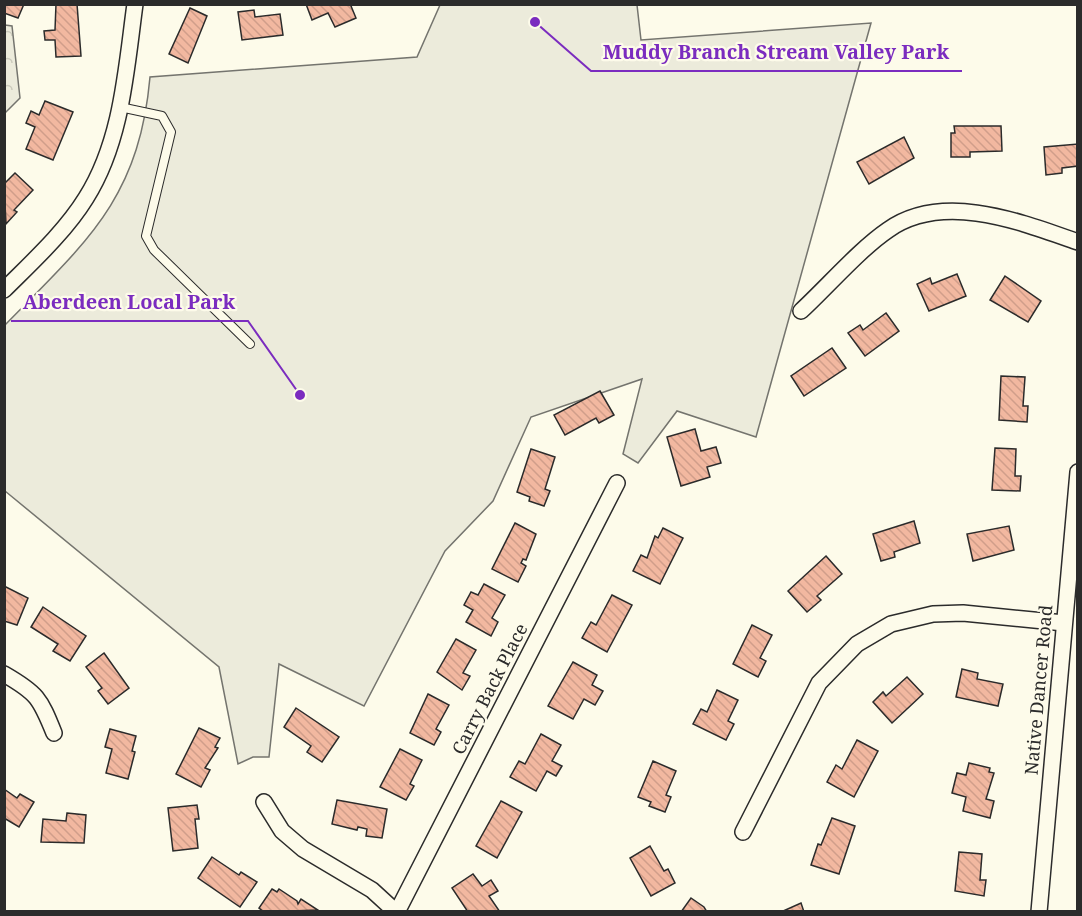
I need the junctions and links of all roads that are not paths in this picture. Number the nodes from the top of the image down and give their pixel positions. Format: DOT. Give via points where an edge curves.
graph roads {
  1 [pos="135,4"];
  2 [pos="120,107"];
  3 [pos="1077,242"];
  4 [pos="4,290"];
  5 [pos="801,311"];
  6 [pos="250,344"];
  7 [pos="1077,472"];
  8 [pos="617,483"];
  9 [pos="1064,623"];
  10 [pos="4,674"];
  11 [pos="54,733"];
  12 [pos="264,802"];
  13 [pos="743,832"];
  14 [pos="397,912"];
  15 [pos="1039,912"];
  1 -- 2 [label="street"];
  2 -- 4 [label="street" via="109,147 86,198"];
  2 -- 6 [label="lane" via="162,116 171,132 146,236 154,250"];
  3 -- 5 [label="street" via="982,214 929,211 889,229"];
  7 -- 9 [label="street, Native Dancer Road"];
  8 -- 14 [label="street, Carry Back Place"];
  9 -- 13 [label="street" via="963,613 933,614 891,624 857,644 819,682"];
  9 -- 15 [label="street, Native Dancer Road"];
  10 -- 11 [label="street" via="31,689 43,704"];
  12 -- 14 [label="street" via="282,831 303,849 372,890"];
}
